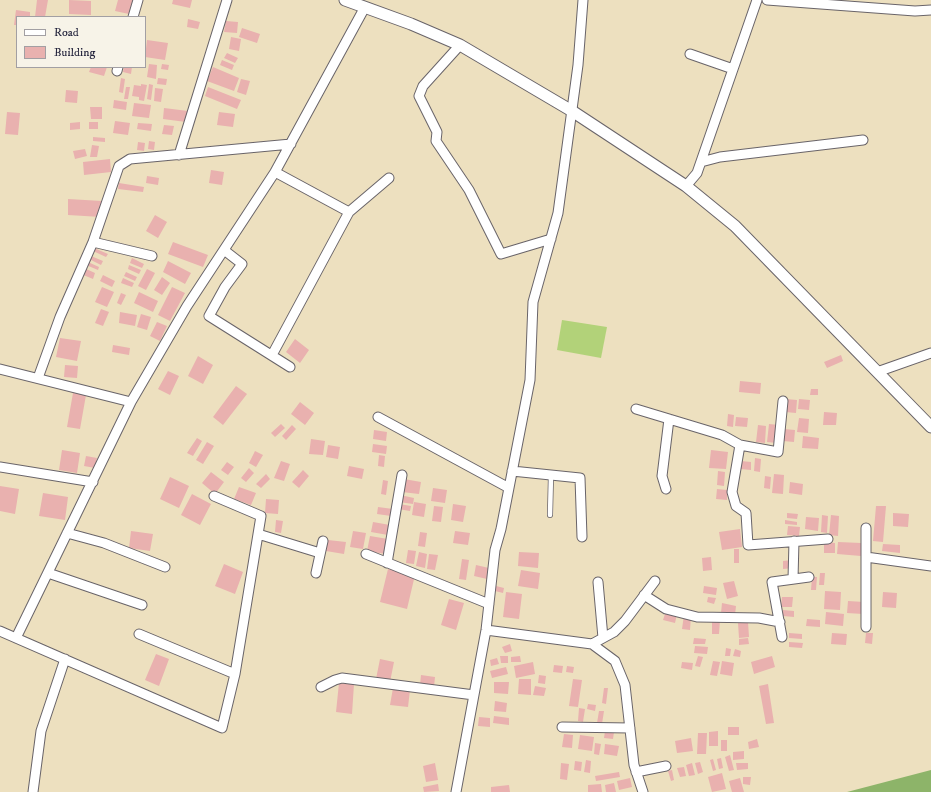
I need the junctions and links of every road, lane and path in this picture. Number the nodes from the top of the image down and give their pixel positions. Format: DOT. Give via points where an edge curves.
graph roads {
  1 [pos="138,0"];
  2 [pos="227,0"];
  3 [pos="345,0"];
  4 [pos="583,0"];
  5 [pos="757,0"];
  6 [pos="767,0"];
  7 [pos="863,3"];
  8 [pos="365,7"];
  9 [pos="931,10"];
  10 [pos="133,16"];
  11 [pos="460,45"];
  12 [pos="690,54"];
  13 [pos="733,69"];
  14 [pos="572,111"];
  15 [pos="863,140"];
  16 [pos="291,144"];
  17 [pos="179,155"];
  18 [pos="701,162"];
  19 [pos="275,172"];
  20 [pos="389,178"];
  21 [pos="686,186"];
  22 [pos="349,212"];
  23 [pos="551,239"];
  24 [pos="93,242"];
  25 [pos="224,250"];
  26 [pos="152,256"];
  27 [pos="931,353"];
  28 [pos="272,355"];
  29 [pos="290,367"];
  30 [pos="0,369"];
  31 [pos="877,372"];
  32 [pos="38,378"];
  33 [pos="782,401"];
  34 [pos="132,402"];
  35 [pos="636,409"];
  36 [pos="378,417"];
  37 [pos="669,419"];
  38 [pos="931,427"];
  39 [pos="740,445"];
  40 [pos="0,467"];
  41 [pos="512,470"];
  42 [pos="402,475"];
  43 [pos="550,475"];
  44 [pos="93,482"];
  45 [pos="509,488"];
  46 [pos="666,489"];
  47 [pos="214,496"];
  48 [pos="550,515"];
  49 [pos="866,528"];
  50 [pos="67,533"];
  51 [pos="258,534"];
  52 [pos="582,537"];
  53 [pos="828,539"];
  54 [pos="322,541"];
  55 [pos="794,541"];
  56 [pos="320,553"];
  57 [pos="366,554"];
  58 [pos="866,557"];
  59 [pos="388,563"];
  60 [pos="931,566"];
  61 [pos="165,567"];
  62 [pos="48,573"];
  63 [pos="316,573"];
  64 [pos="809,577"];
  65 [pos="793,579"];
  66 [pos="655,581"];
  67 [pos="598,582"];
  68 [pos="644,595"];
  69 [pos="489,604"];
  70 [pos="142,605"];
  71 [pos="780,622"];
  72 [pos="866,628"];
  73 [pos="486,630"];
  74 [pos="0,631"];
  75 [pos="139,634"];
  76 [pos="782,636"];
  77 [pos="16,638"];
  78 [pos="603,638"];
  79 [pos="592,644"];
  80 [pos="65,659"];
  81 [pos="235,674"];
  82 [pos="322,686"];
  83 [pos="474,695"];
  84 [pos="562,727"];
  85 [pos="630,728"];
  86 [pos="666,766"];
  87 [pos="636,772"];
  88 [pos="33,792"];
  89 [pos="456,792"];
  90 [pos="643,792"];
  1 -- 10 [label="street"];
  2 -- 17 [label="street"];
  3 -- 8 [label="street"];
  4 -- 14 [label="street"];
  5 -- 13 [label="street"];
  6 -- 7 [label="street"];
  7 -- 9 [label="street" via="915,11"];
  8 -- 11 [label="street"];
  8 -- 16 [label="street"];
  11 -- 14 [label="street"];
  11 -- 23 [label="street" via="423,86 419,96 436,132 436,142 469,190 501,254"];
  12 -- 13 [label="street"];
  13 -- 18 [label="street"];
  14 -- 21 [label="street"];
  14 -- 23 [label="street" via="558,213"];
  15 -- 18 [label="street" via="720,156"];
  16 -- 17 [label="street"];
  16 -- 19 [label="street"];
  17 -- 24 [label="street" via="130,159 119,166"];
  18 -- 21 [label="street" via="697,173"];
  19 -- 22 [label="street"];
  19 -- 25 [label="street"];
  20 -- 22 [label="street"];
  21 -- 31 [label="street" via="736,226"];
  22 -- 28 [label="street"];
  23 -- 41 [label="street" via="533,302 530,380"];
  24 -- 26 [label="street"];
  24 -- 32 [label="street" via="60,318"];
  25 -- 28 [label="street" via="242,264 225,287 209,316"];
  25 -- 34 [label="street" via="187,306"];
  27 -- 31 [label="street"];
  28 -- 29 [label="street"];
  30 -- 32 [label="street"];
  31 -- 38 [label="street"];
  32 -- 34 [label="street"];
  33 -- 39 [label="street" via="778,452"];
  34 -- 44 [label="street"];
  35 -- 37 [label="street"];
  36 -- 45 [label="street"];
  37 -- 39 [label="street" via="722,436"];
  37 -- 46 [label="street" via="662,476"];
  39 -- 55 [label="street" via="732,492 736,506 746,513 748,544"];
  40 -- 44 [label="street"];
  41 -- 43 [label="street"];
  41 -- 45 [label="street"];
  42 -- 59 [label="street"];
  43 -- 48 [label="lane"];
  43 -- 52 [label="street" via="580,478"];
  44 -- 50 [label="street"];
  45 -- 69 [label="street" via="495,550"];
  47 -- 51 [label="street" via="261,516"];
  49 -- 58 [label="street"];
  50 -- 61 [label="street" via="104,543"];
  50 -- 62 [label="street"];
  51 -- 56 [label="street"];
  51 -- 81 [label="street"];
  53 -- 55 [label="street"];
  54 -- 56 [label="street"];
  55 -- 65 [label="street"];
  56 -- 63 [label="street"];
  57 -- 59 [label="street"];
  58 -- 60 [label="street"];
  58 -- 72 [label="street"];
  59 -- 69 [label="street"];
  62 -- 70 [label="street"];
  62 -- 77 [label="street"];
  64 -- 65 [label="street"];
  65 -- 71 [label="street" via="772,582"];
  66 -- 68 [label="street"];
  67 -- 78 [label="street"];
  68 -- 71 [label="street" via="666,609 697,617 759,618"];
  68 -- 78 [label="street" via="625,621"];
  69 -- 73 [label="street"];
  71 -- 76 [label="street"];
  73 -- 79 [label="street"];
  73 -- 83 [label="street"];
  74 -- 77 [label="street"];
  75 -- 81 [label="street"];
  77 -- 80 [label="street"];
  78 -- 79 [label="street"];
  79 -- 85 [label="street" via="615,662 625,685"];
  80 -- 81 [label="street" via="222,728"];
  80 -- 88 [label="street" via="41,731"];
  82 -- 83 [label="street" via="342,678"];
  83 -- 89 [label="street"];
  84 -- 85 [label="street"];
  85 -- 87 [label="street"];
  86 -- 87 [label="street"];
  87 -- 90 [label="street"];
}
